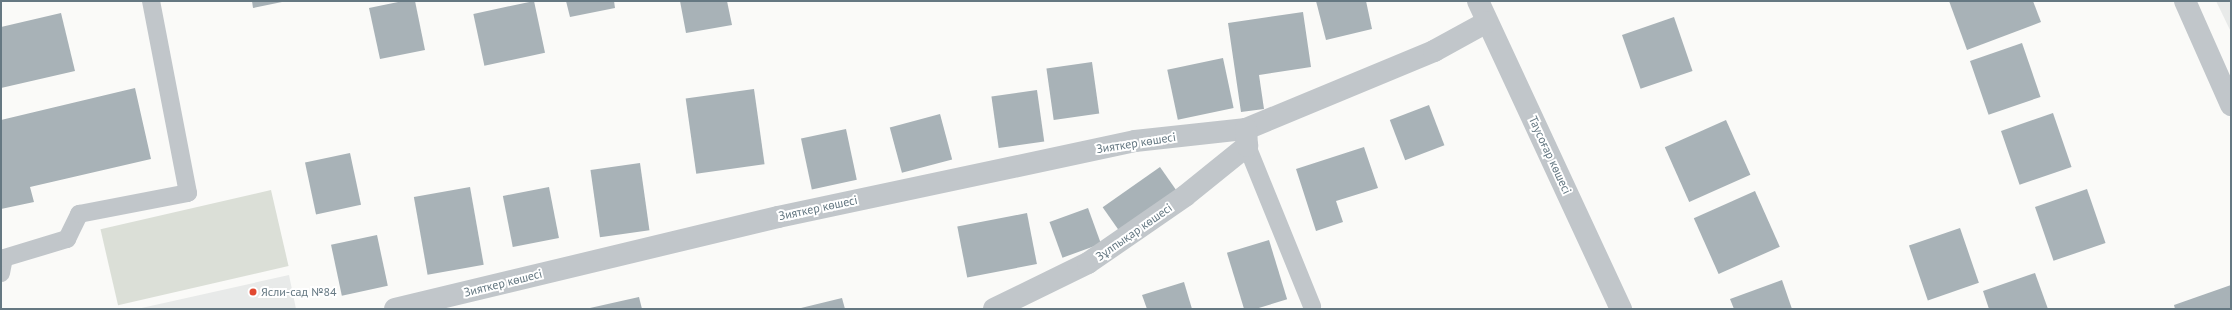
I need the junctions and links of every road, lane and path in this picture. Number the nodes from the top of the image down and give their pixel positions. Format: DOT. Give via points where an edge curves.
graph roads {
  1 [pos="151,1"];
  2 [pos="1478,1"];
  3 [pos="2185,1"];
  4 [pos="1487,22"];
  5 [pos="2231,105"];
  6 [pos="1246,137"];
  7 [pos="1,273"];
  8 [pos="1312,306"];
  9 [pos="395,309"];
  10 [pos="994,309"];
  11 [pos="1621,309"];
  1 -- 7 [label="lane" via="188,193 79,214 67,239 4,258"];
  2 -- 4 [label="street, Тауcоғар көшесі"];
  3 -- 5 [label="street"];
  4 -- 6 [label="street" via="1434,51"];
  4 -- 11 [label="street, Тауcоғар көшесі"];
  6 -- 8 [label="lane"];
  6 -- 9 [label="street, Зияткер көшесі" via="1127,143 778,217"];
  6 -- 10 [label="street, Зұлпықар көшесі" via="1185,196 1088,263"];
}
